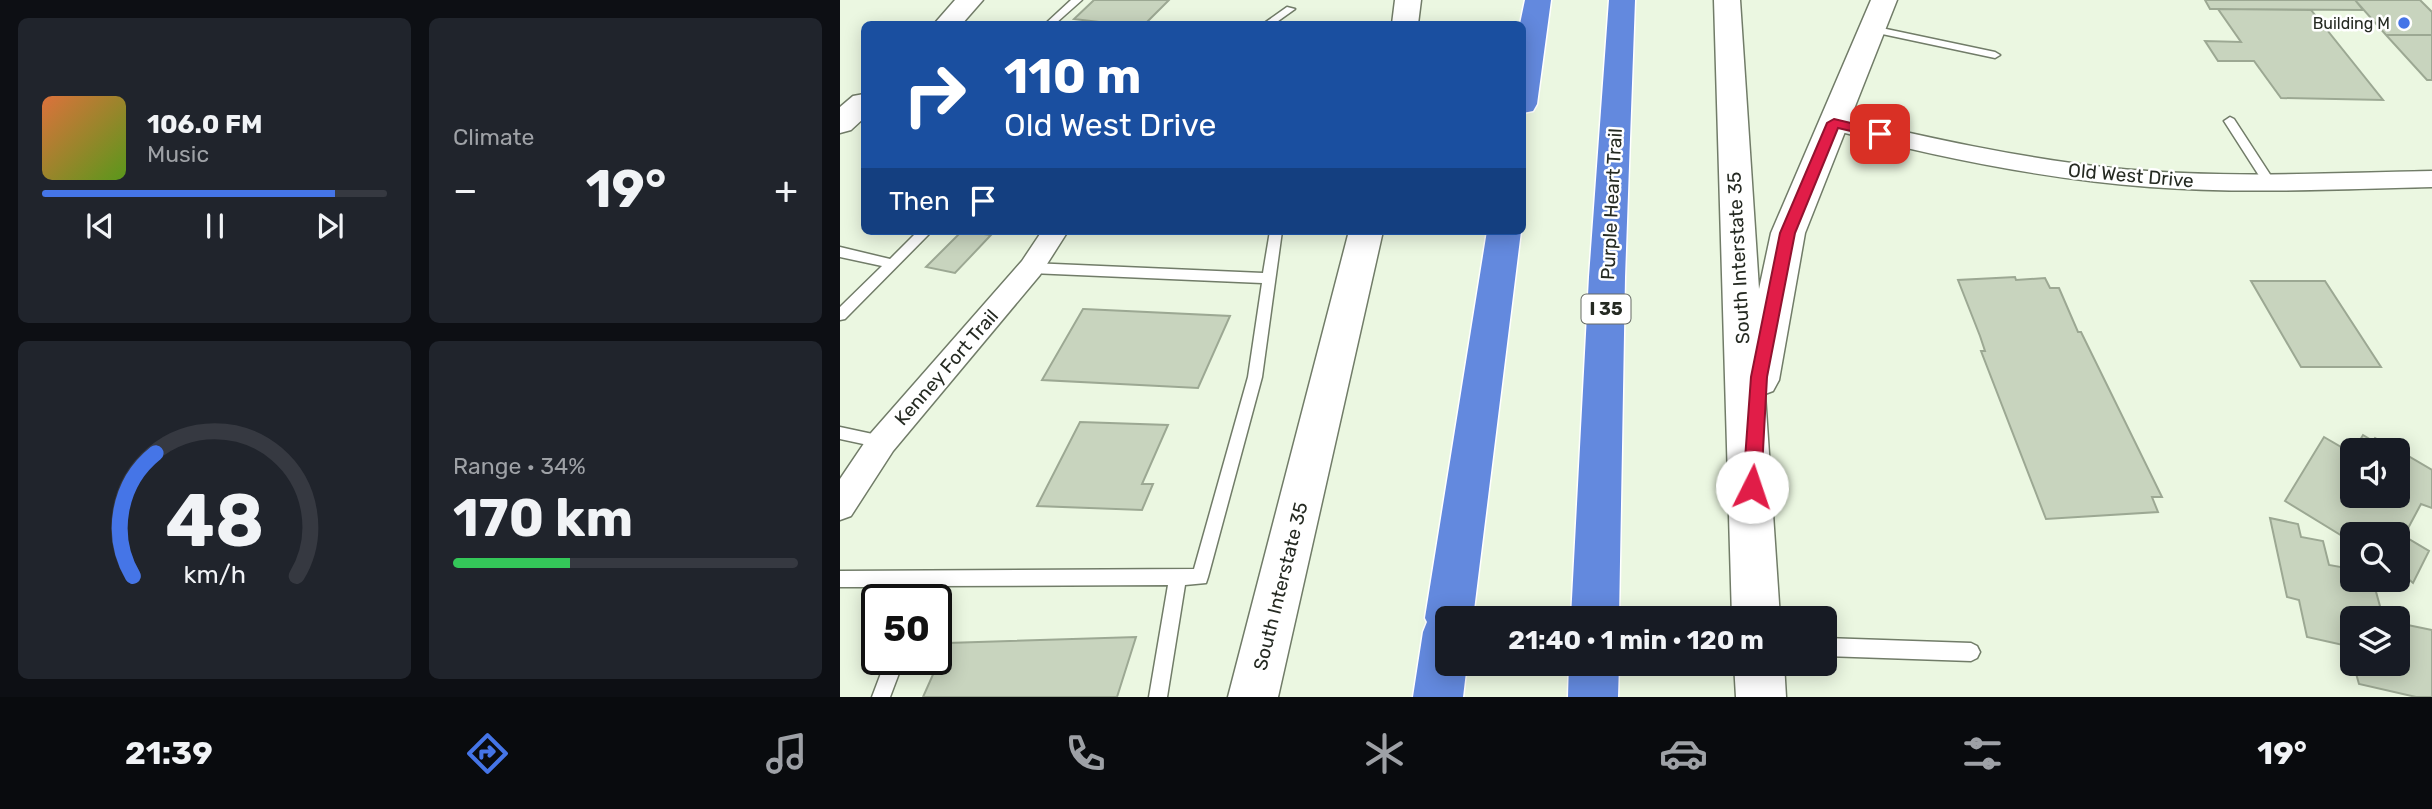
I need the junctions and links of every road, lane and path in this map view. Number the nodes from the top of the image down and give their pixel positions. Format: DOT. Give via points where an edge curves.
graph roads {
  1 [pos="970,0"];
  2 [pos="1077,0"];
  3 [pos="1408,0"];
  4 [pos="1538,0"];
  5 [pos="1622,0"];
  6 [pos="1727,0"];
  7 [pos="1292,5"];
  8 [pos="1878,15"];
  9 [pos="950,21"];
  10 [pos="1053,21"];
  11 [pos="1272,21"];
  12 [pos="1405,21"];
  13 [pos="1995,55"];
  14 [pos="1526,78"];
  15 [pos="861,106"];
  16 [pos="2230,121"];
  17 [pos="840,123"];
  18 [pos="1834,123"];
  19 [pos="2432,179"];
  20 [pos="2269,182"];
  21 [pos="922,235"];
  22 [pos="1052,235"];
  23 [pos="1275,235"];
  24 [pos="1365,235"];
  25 [pos="1503,235"];
  26 [pos="840,252"];
  27 [pos="893,264"];
  28 [pos="1031,268"];
  29 [pos="1270,278"];
  30 [pos="840,315"];
  31 [pos="840,433"];
  32 [pos="882,442"];
  33 [pos="840,506"];
  34 [pos="1750,515"];
  35 [pos="1178,577"];
  36 [pos="840,579"];
  37 [pos="925,579"];
  38 [pos="923,584"];
  39 [pos="1451,606"];
  40 [pos="1595,606"];
  41 [pos="1755,606"];
  42 [pos="1837,647"];
  43 [pos="1971,652"];
  44 [pos="889,675"];
  45 [pos="1441,676"];
  46 [pos="1594,676"];
  47 [pos="1760,676"];
  48 [pos="881,697"];
  49 [pos="1158,697"];
  50 [pos="1253,697"];
  51 [pos="1438,697"];
  52 [pos="1593,697"];
  53 [pos="1761,697"];
  1 -- 9 [label="main road"];
  2 -- 10 [label="lane"];
  3 -- 12 [label="main road"];
  4 -- 14 [label="highway"];
  5 -- 40 [label="highway, Purple Heart Trail / I 35"];
  6 -- 34 [label="main road, South Interstate 35"];
  7 -- 11 [label="lane"];
  8 -- 13 [label="lane"];
  8 -- 18 [label="main road, South Interstate 35"];
  15 -- 17 [label="main road"];
  16 -- 20 [label="lane"];
  18 -- 20 [label="street, Old West Drive" via="2050,168 2176,181"];
  18 -- 34 [label="main road, South Interstate 35" via="1787,233 1759,377"];
  19 -- 20 [label="street, Old West Drive"];
  21 -- 27 [label="lane"];
  22 -- 28 [label="street, Kenney Fort Trail"];
  23 -- 29 [label="lane"];
  24 -- 50 [label="main road, South Interstate 35"];
  25 -- 39 [label="highway"];
  26 -- 27 [label="lane"];
  27 -- 30 [label="lane"];
  28 -- 29 [label="lane"];
  28 -- 32 [label="street, Kenney Fort Trail"];
  29 -- 35 [label="lane" via="1255,377 1200,577"];
  31 -- 32 [label="lane"];
  32 -- 33 [label="street, Kenney Fort Trail"];
  34 -- 41 [label="main road, South Interstate 35"];
  35 -- 37 [label="lane"];
  35 -- 49 [label="lane"];
  36 -- 37 [label="lane"];
  37 -- 38 [label="lane"];
  42 -- 43 [label="lane"];
  44 -- 48 [label="lane"];
  45 -- 51 [label="highway"];
  46 -- 52 [label="highway"];
  47 -- 53 [label="main road"];
}
